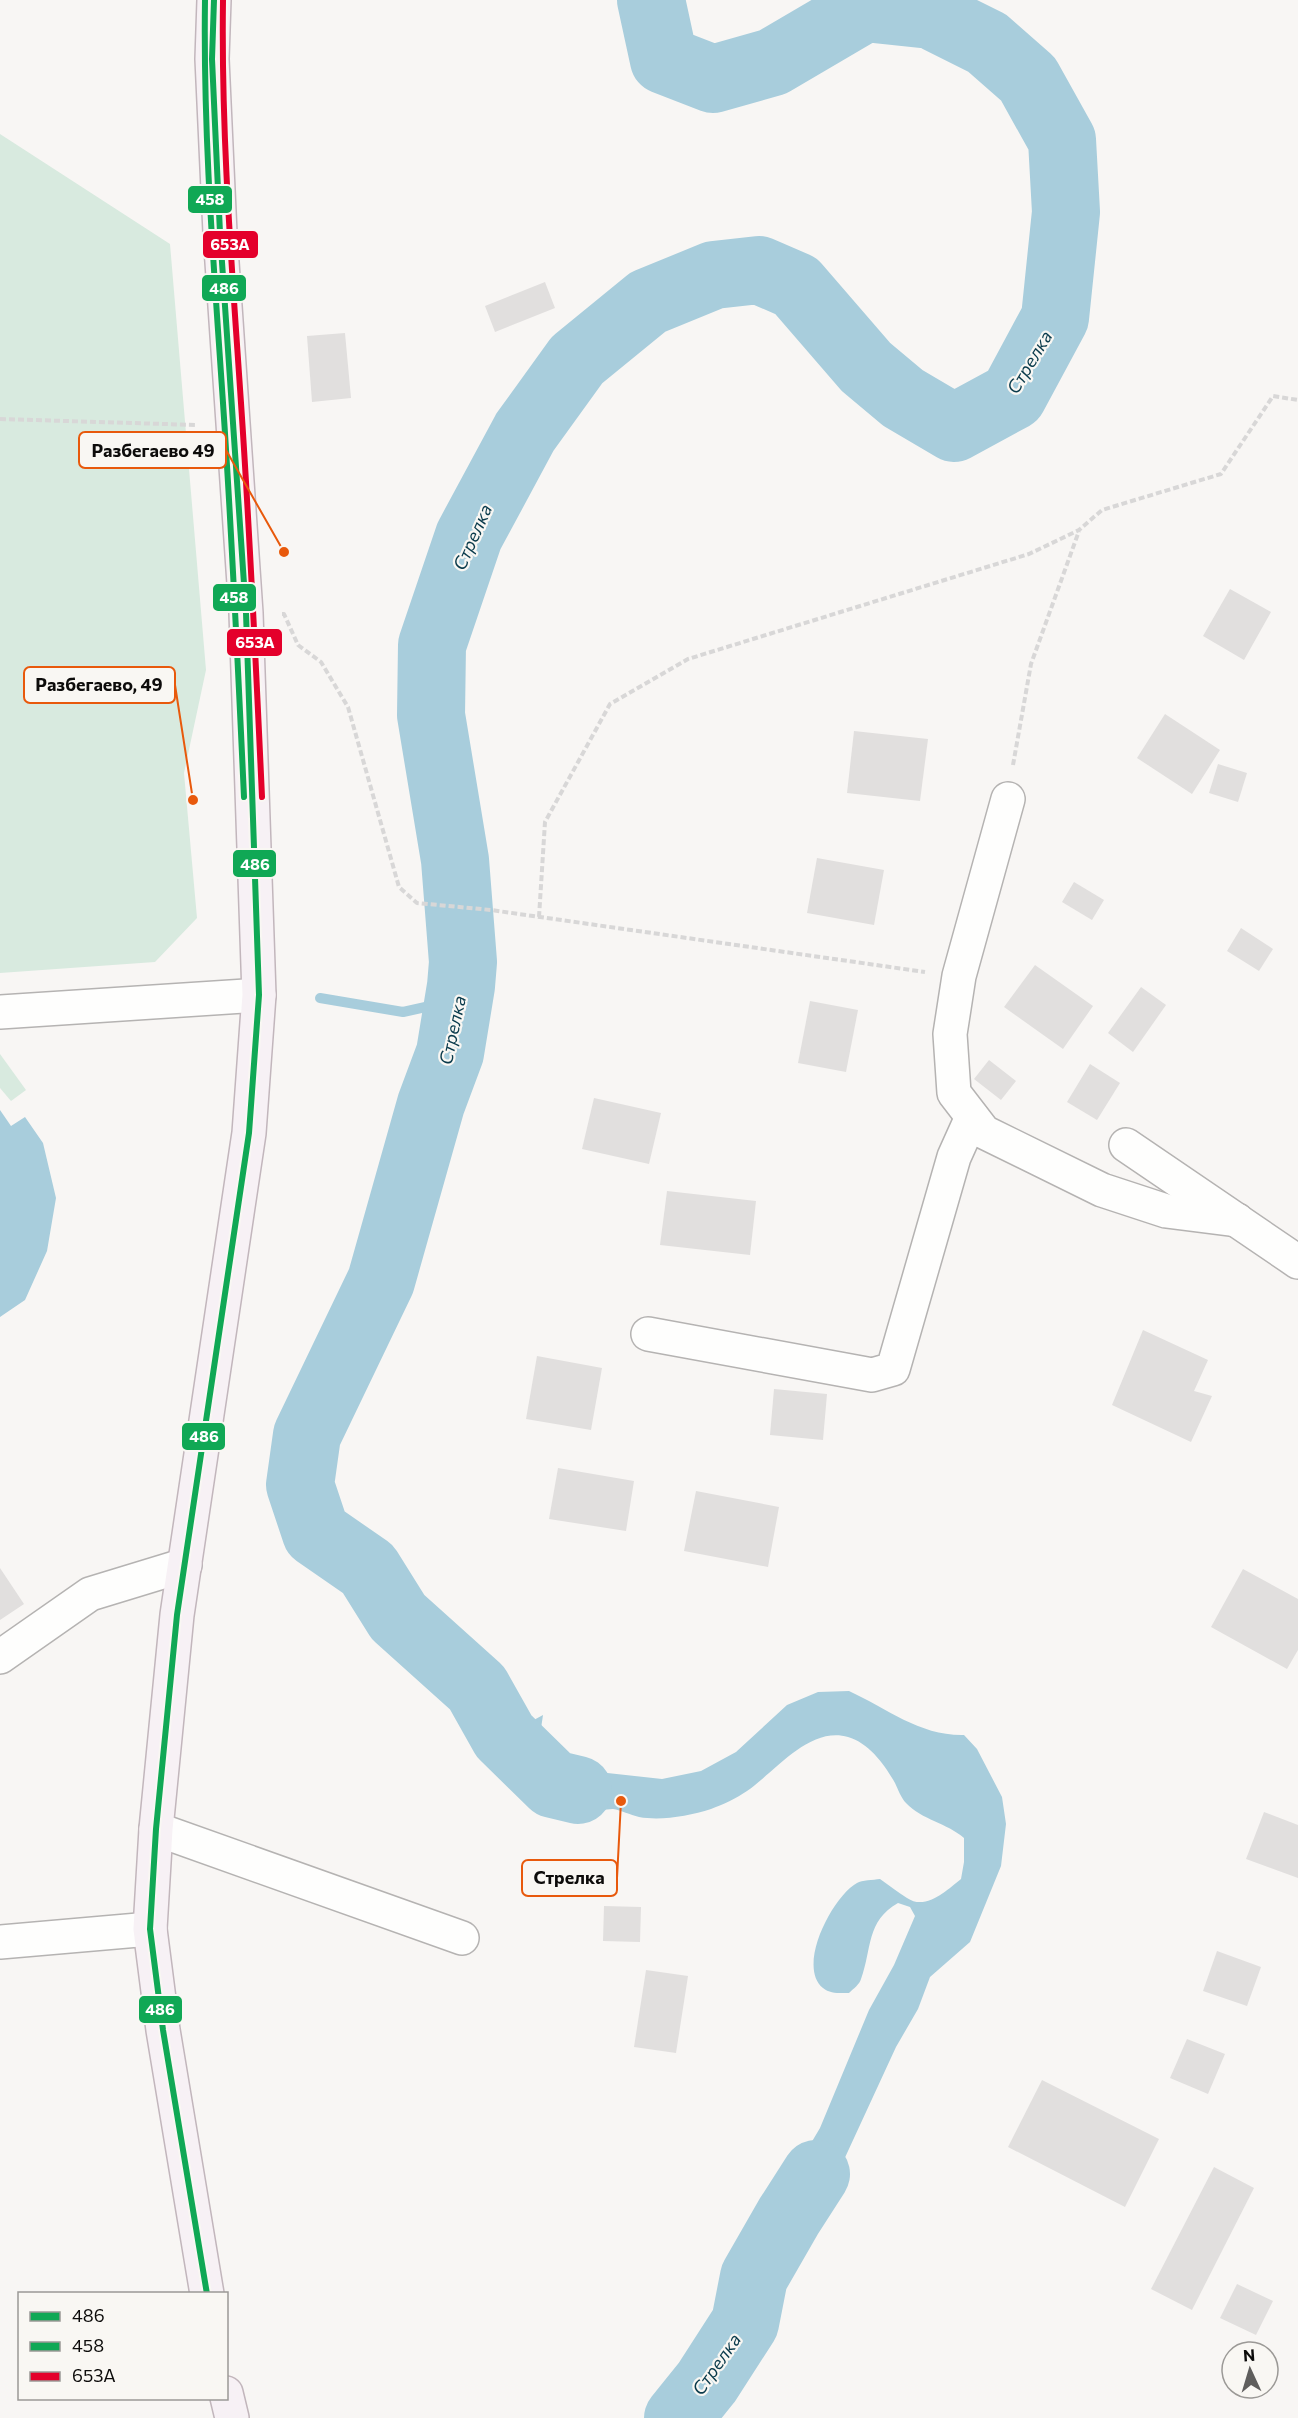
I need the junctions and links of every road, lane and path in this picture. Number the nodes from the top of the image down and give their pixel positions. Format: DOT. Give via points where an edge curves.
graph roads {
  1 [pos="214,0"];
  2 [pos="1298,400"];
  3 [pos="0,419"];
  4 [pos="200,425"];
  5 [pos="1079,530"];
  6 [pos="278,614"];
  7 [pos="1008,799"];
  8 [pos="539,917"];
  9 [pos="958,976"];
  10 [pos="259,995"];
  11 [pos="0,1012"];
  12 [pos="972,1117"];
  13 [pos="1126,1145"];
  14 [pos="1237,1220"];
  15 [pos="1298,1262"];
  16 [pos="648,1334"];
  17 [pos="185,1564"];
  18 [pos="0,1657"];
  19 [pos="156,1829"];
  20 [pos="150,1929"];
  21 [pos="462,1938"];
  22 [pos="0,1942"];
  23 [pos="207,2292"];
  24 [pos="228,2400"];
  25 [pos="232,2418"];
  1 -- 10 [label="main road" via="213,82 246,613"];
  2 -- 5 [label="path" via="1273,396 1221,474 1102,510"];
  3 -- 4 [label="path"];
  5 -- 7 [label="path" via="1031,664"];
  5 -- 8 [label="path" via="1029,554 688,659 610,704 545,822"];
  6 -- 8 [label="path" via="284,614 298,645 321,662 348,707 399,887 417,903"];
  7 -- 9 [label="street"];
  8 -- 9 [label="path"];
  9 -- 12 [label="street" via="950,1034 954,1093"];
  10 -- 11 [label="street"];
  10 -- 17 [label="main road" via="249,1133"];
  12 -- 14 [label="street" via="984,1132 1102,1190 1166,1211"];
  12 -- 16 [label="street" via="954,1157 893,1369 872,1375"];
  13 -- 14 [label="street"];
  14 -- 15 [label="street"];
  17 -- 18 [label="street" via="90,1594"];
  17 -- 19 [label="main road"];
  19 -- 20 [label="main road"];
  19 -- 21 [label="street"];
  20 -- 22 [label="street"];
  20 -- 23 [label="main road"];
  24 -- 25 [label="main road"];
}
